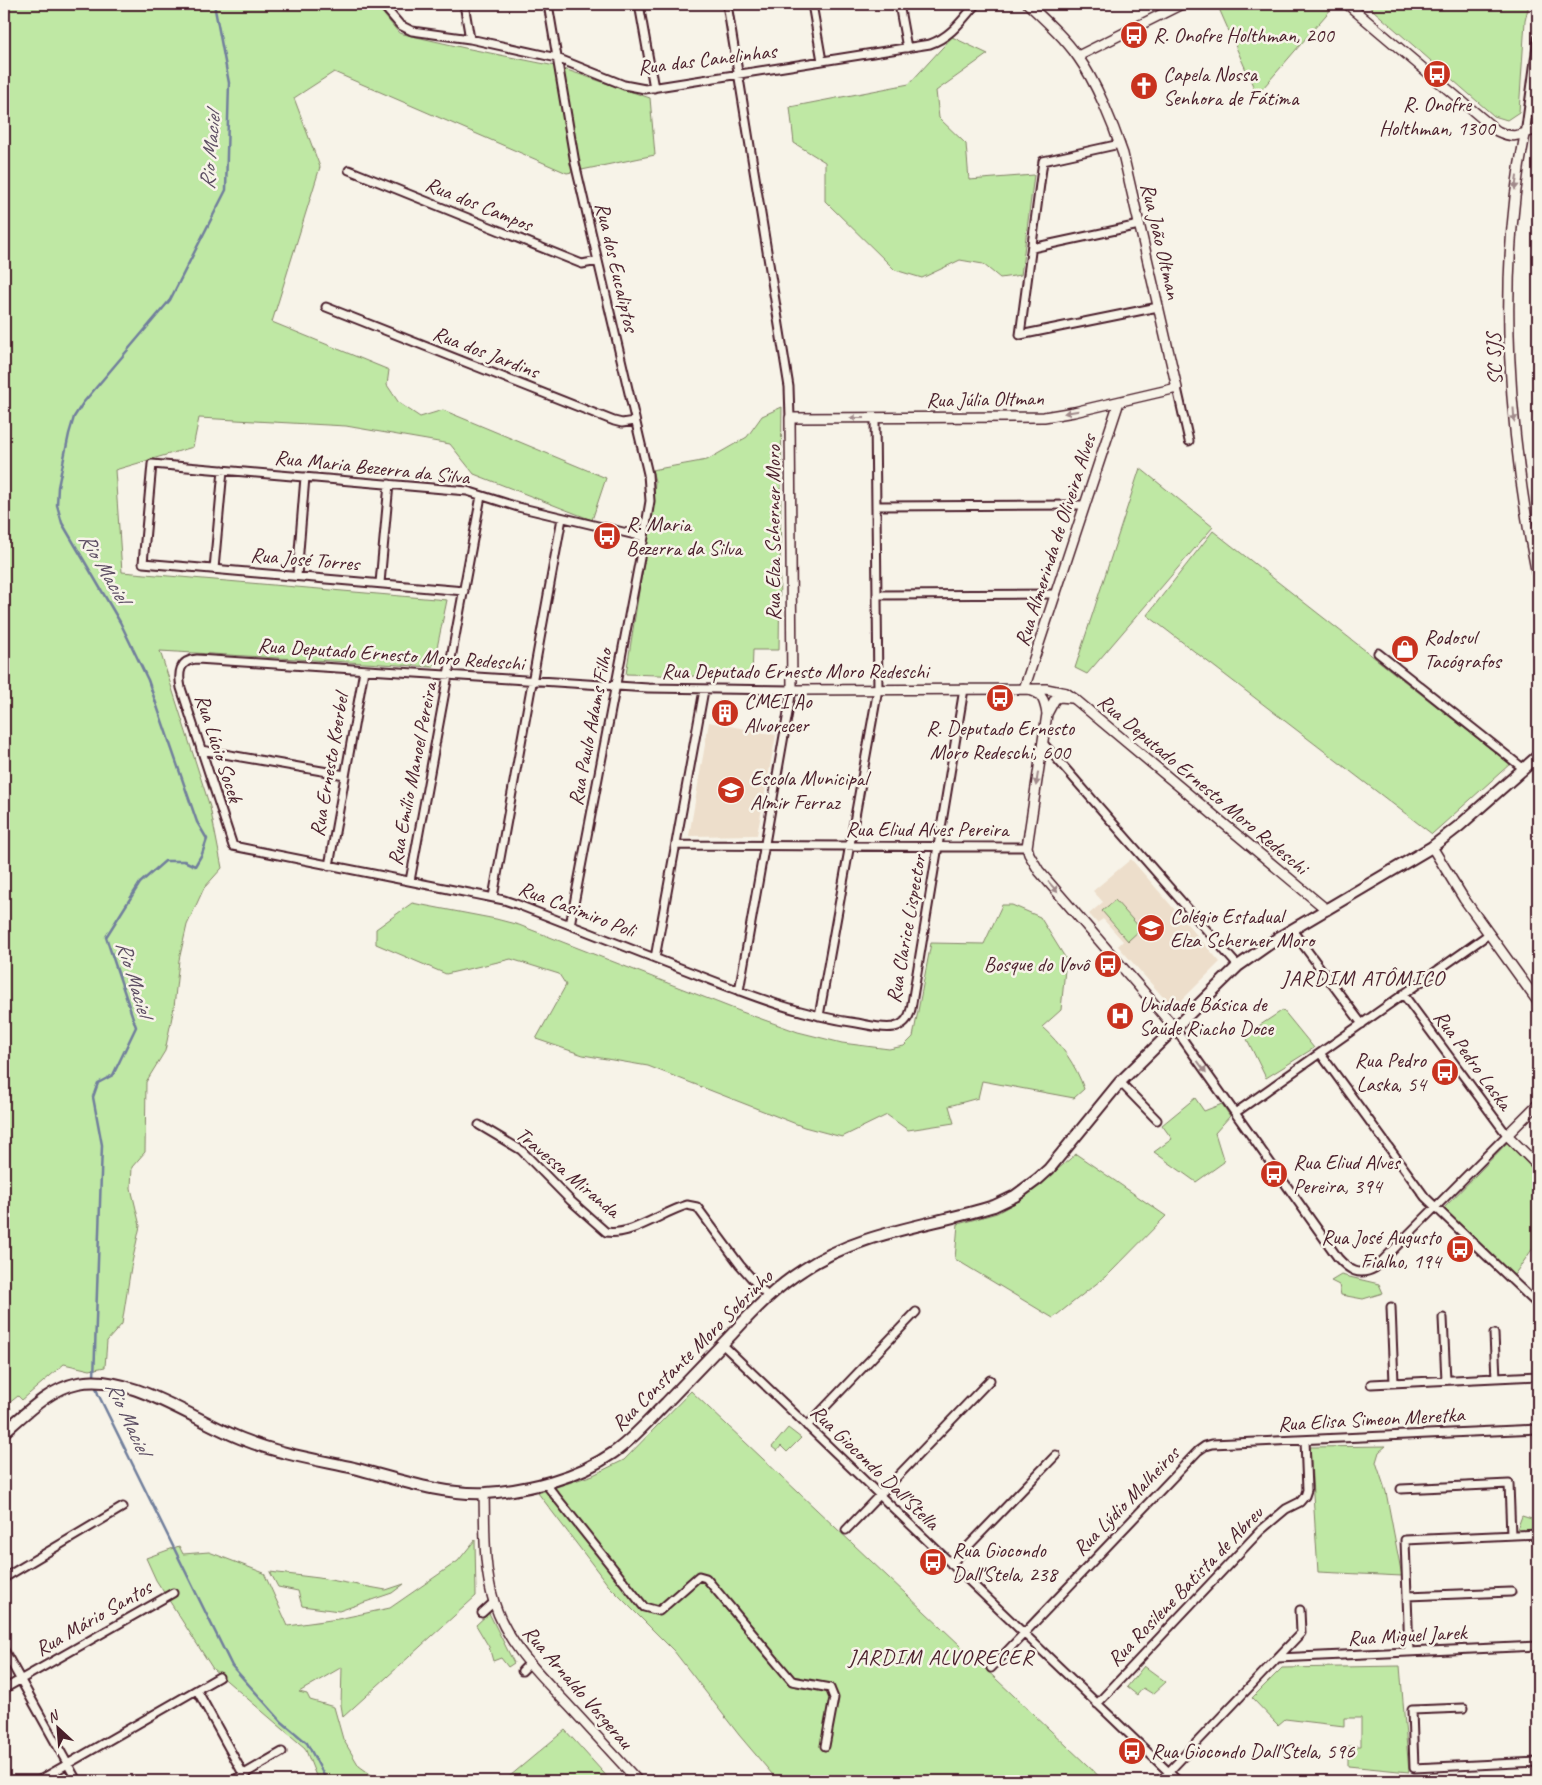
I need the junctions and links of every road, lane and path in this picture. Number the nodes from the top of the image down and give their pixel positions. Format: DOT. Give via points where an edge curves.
graph roads {
  1 [pos="382,4"];
  2 [pos="464,4"];
  3 [pos="548,4"];
  4 [pos="639,4"];
  5 [pos="728,4"];
  6 [pos="812,4"];
  7 [pos="899,4"];
  8 [pos="976,4"];
  9 [pos="1028,4"];
  10 [pos="1182,4"];
  11 [pos="1347,4"];
  12 [pos="1538,38"];
  13 [pos="470,39"];
  14 [pos="906,48"];
  15 [pos="1078,56"];
  16 [pos="557,58"];
  17 [pos="822,61"];
  18 [pos="739,74"];
  19 [pos="654,88"];
  20 [pos="1538,130"];
  21 [pos="1525,135"];
  22 [pos="1120,144"];
  23 [pos="349,170"];
  24 [pos="1140,225"];
  25 [pos="1032,248"];
  26 [pos="598,261"];
  27 [pos="326,307"];
  28 [pos="1158,307"];
  29 [pos="1177,388"];
  30 [pos="1119,402"];
  31 [pos="790,418"];
  32 [pos="875,418"];
  33 [pos="635,421"];
  34 [pos="1189,441"];
  35 [pos="223,470"];
  36 [pos="305,477"];
  37 [pos="389,484"];
  38 [pos="481,496"];
  39 [pos="1085,505"];
  40 [pos="876,506"];
  41 [pos="562,518"];
  42 [pos="644,537"];
  43 [pos="143,563"];
  44 [pos="214,569"];
  45 [pos="297,576"];
  46 [pos="1538,580"];
  47 [pos="380,583"];
  48 [pos="464,590"];
  49 [pos="1056,594"];
  50 [pos="877,595"];
  51 [pos="1378,653"];
  52 [pos="186,661"];
  53 [pos="364,670"];
  54 [pos="448,675"];
  55 [pos="532,681"];
  56 [pos="616,686"];
  57 [pos="878,689"];
  58 [pos="964,689"];
  59 [pos="1024,689"];
  60 [pos="704,690"];
  61 [pos="792,690"];
  62 [pos="1076,700"];
  63 [pos="1048,714"];
  64 [pos="1043,743"];
  65 [pos="201,750"];
  66 [pos="1538,756"];
  67 [pos="1524,769"];
  68 [pos="345,775"];
  69 [pos="676,845"];
  70 [pos="233,846"];
  71 [pos="764,846"];
  72 [pos="850,846"];
  73 [pos="938,847"];
  74 [pos="1027,847"];
  75 [pos="1432,847"];
  76 [pos="328,866"];
  77 [pos="410,881"];
  78 [pos="493,897"];
  79 [pos="1326,910"];
  80 [pos="570,925"];
  81 [pos="1292,930"];
  82 [pos="1489,934"];
  83 [pos="655,958"];
  84 [pos="1238,966"];
  85 [pos="739,990"];
  86 [pos="1403,994"];
  87 [pos="1538,1002"];
  88 [pos="819,1016"];
  89 [pos="901,1024"];
  90 [pos="1362,1024"];
  91 [pos="1174,1027"];
  92 [pos="1320,1053"];
  93 [pos="1120,1082"];
  94 [pos="1538,1104"];
  95 [pos="1235,1113"];
  96 [pos="1157,1120"];
  97 [pos="478,1125"];
  98 [pos="1507,1135"];
  99 [pos="1538,1166"];
  100 [pos="1434,1208"];
  101 [pos="768,1297"];
  102 [pos="1538,1306"];
  103 [pos="1392,1307"];
  104 [pos="916,1312"];
  105 [pos="1443,1318"];
  106 [pos="1494,1334"];
  107 [pos="722,1344"];
  108 [pos="1538,1376"];
  109 [pos="1496,1378"];
  110 [pos="990,1380"];
  111 [pos="1446,1380"];
  112 [pos="1394,1383"];
  113 [pos="1371,1384"];
  114 [pos="807,1426"];
  115 [pos="1538,1429"];
  116 [pos="4,1432"];
  117 [pos="1305,1440"];
  118 [pos="1205,1446"];
  119 [pos="1056,1455"];
  120 [pos="545,1483"];
  121 [pos="1401,1489"];
  122 [pos="484,1493"];
  123 [pos="879,1495"];
  124 [pos="124,1507"];
  125 [pos="846,1530"];
  126 [pos="1538,1534"];
  127 [pos="1511,1535"];
  128 [pos="951,1564"];
  129 [pos="4,1578"];
  130 [pos="1511,1592"];
  131 [pos="173,1593"];
  132 [pos="1407,1596"];
  133 [pos="494,1602"];
  134 [pos="1300,1610"];
  135 [pos="482,1613"];
  136 [pos="1024,1634"];
  137 [pos="1538,1646"];
  138 [pos="4,1650"];
  139 [pos="1409,1652"];
  140 [pos="1278,1658"];
  141 [pos="529,1664"];
  142 [pos="991,1668"];
  143 [pos="522,1671"];
  144 [pos="219,1678"];
  145 [pos="20,1680"];
  146 [pos="4,1689"];
  147 [pos="197,1690"];
  148 [pos="1097,1704"];
  149 [pos="1464,1708"];
  150 [pos="825,1746"];
  151 [pos="282,1752"];
  152 [pos="1538,1762"];
  153 [pos="68,1764"];
  154 [pos="1169,1773"];
  155 [pos="246,1778"];
  156 [pos="38,1781"];
  157 [pos="77,1781"];
  158 [pos="232,1781"];
  159 [pos="638,1781"];
  160 [pos="1160,1781"];
  161 [pos="1178,1781"];
  1 -- 13 [label="street, Rua das Canelinhas" via="406,29"];
  2 -- 13 [label="street"];
  3 -- 16 [label="street, Rua dos Eucaliptos"];
  4 -- 19 [label="street"];
  5 -- 18 [label="street, Rua Elza Scherner Moro"];
  6 -- 17 [label="street"];
  7 -- 14 [label="street"];
  8 -- 14 [label="street, Rua das Canelinhas" via="940,41"];
  9 -- 15 [label="street, Rua João Oltman"];
  10 -- 15 [label="street"];
  11 -- 21 [label="street" via="1488,124 1506,135"];
  12 -- 21 [label="street"];
  13 -- 16 [label="street, Rua das Canelinhas"];
  14 -- 17 [label="street, Rua das Canelinhas"];
  15 -- 22 [label="street, Rua João Oltman"];
  16 -- 19 [label="street, Rua das Canelinhas" via="624,85"];
  16 -- 26 [label="street, Rua dos Eucaliptos" via="575,163"];
  17 -- 18 [label="street, Rua das Canelinhas"];
  18 -- 19 [label="street, Rua das Canelinhas"];
  18 -- 31 [label="street, Rua Elza Scherner Moro" via="789,387"];
  20 -- 21 [label="street"];
  21 -- 46 [label="street, SC SJS, one-way" via="1513,214 1510,342 1517,456"];
  22 -- 24 [label="street, Rua João Oltman"];
  22 -- 25 [label="street" via="1043,161"];
  23 -- 26 [label="street, Rua dos Campos" via="582,264"];
  24 -- 25 [label="street"];
  24 -- 28 [label="street, Rua João Oltman"];
  25 -- 28 [label="street" via="1020,335"];
  26 -- 33 [label="street, Rua dos Eucaliptos"];
  27 -- 33 [label="street, Rua dos Jardins" via="614,421"];
  28 -- 29 [label="street, Rua João Oltman"];
  29 -- 30 [label="street, Rua Júlia Oltman"];
  29 -- 34 [label="street, Rua João Oltman"];
  30 -- 32 [label="street, Rua Júlia Oltman, one-way" via="1044,416"];
  30 -- 39 [label="street, Rua Almerinda de Oliveira Alves"];
  32 -- 31 [label="street, Rua Júlia Oltman, one-way"];
  31 -- 61 [label="street, Rua Elza Scherner Moro"];
  32 -- 40 [label="street"];
  33 -- 42 [label="street, Rua dos Eucaliptos" via="650,491"];
  35 -- 36 [label="street, Rua Maria Bezerra da Silva"];
  35 -- 43 [label="street, Rua Maria Bezerra da Silva" via="152,464"];
  35 -- 44 [label="street"];
  36 -- 37 [label="street, Rua Maria Bezerra da Silva"];
  36 -- 45 [label="street"];
  37 -- 38 [label="street, Rua Maria Bezerra da Silva" via="468,491"];
  37 -- 47 [label="street"];
  38 -- 41 [label="street, Rua Maria Bezerra da Silva"];
  38 -- 48 [label="street, Rua Emílio Manoel Pereira"];
  39 -- 40 [label="street"];
  39 -- 49 [label="street, Rua Almerinda de Oliveira Alves"];
  40 -- 50 [label="street"];
  41 -- 42 [label="street, Rua Maria Bezerra da Silva"];
  41 -- 55 [label="street"];
  42 -- 56 [label="street, Rua Paulo Adams Filho"];
  43 -- 44 [label="street, Rua José Torres"];
  44 -- 45 [label="street, Rua José Torres"];
  45 -- 47 [label="street, Rua José Torres"];
  47 -- 48 [label="street, Rua José Torres"];
  48 -- 54 [label="street, Rua Emílio Manoel Pereira"];
  49 -- 50 [label="street"];
  49 -- 59 [label="street, Rua Almerinda de Oliveira Alves"];
  50 -- 57 [label="street"];
  51 -- 67 [label="street"];
  52 -- 53 [label="street, Rua Deputado Ernesto Moro Redeschi" via="197,659"];
  52 -- 65 [label="street, Rua Lúcio Socek" via="182,665 180,679"];
  53 -- 54 [label="street, Rua Deputado Ernesto Moro Redeschi"];
  53 -- 68 [label="street, Rua Ernesto Koerbel"];
  54 -- 55 [label="street, Rua Deputado Ernesto Moro Redeschi"];
  54 -- 77 [label="street, Rua Emílio Manoel Pereira"];
  55 -- 56 [label="street, Rua Deputado Ernesto Moro Redeschi"];
  55 -- 78 [label="street"];
  56 -- 60 [label="street, Rua Deputado Ernesto Moro Redeschi"];
  56 -- 80 [label="street, Rua Paulo Adams Filho"];
  57 -- 58 [label="street, Rua Deputado Ernesto Moro Redeschi"];
  57 -- 61 [label="street, Rua Deputado Ernesto Moro Redeschi"];
  57 -- 72 [label="street"];
  58 -- 59 [label="street, Rua Deputado Ernesto Moro Redeschi"];
  58 -- 73 [label="street, Rua Clarice Lispector"];
  59 -- 62 [label="street, Rua Deputado Ernesto Moro Redeschi" via="1055,690"];
  59 -- 63 [label="street" via="1040,694"];
  60 -- 61 [label="street, Rua Deputado Ernesto Moro Redeschi"];
  60 -- 69 [label="street"];
  61 -- 71 [label="street, Rua Elza Scherner Moro"];
  62 -- 63 [label="street" via="1056,698"];
  62 -- 79 [label="street, Rua Deputado Ernesto Moro Redeschi"];
  63 -- 64 [label="street"];
  64 -- 74 [label="street, one-way"];
  64 -- 84 [label="street"];
  65 -- 68 [label="street"];
  65 -- 70 [label="street, Rua Lúcio Socek"];
  66 -- 67 [label="main road, Rua Constante Moro Sobrinho"];
  67 -- 75 [label="main road, Rua Constante Moro Sobrinho"];
  68 -- 76 [label="street, Rua Ernesto Koerbel"];
  69 -- 71 [label="street, Rua Eliud Alves Pereira"];
  69 -- 83 [label="street"];
  70 -- 76 [label="street, Rua Casimiro Poli"];
  71 -- 72 [label="street, Rua Eliud Alves Pereira"];
  71 -- 85 [label="street, Rua Elza Scherner Moro"];
  72 -- 73 [label="street, Rua Eliud Alves Pereira"];
  72 -- 88 [label="street"];
  73 -- 74 [label="street, Rua Eliud Alves Pereira"];
  73 -- 89 [label="street, Rua Clarice Lispector" via="911,1009"];
  74 -- 91 [label="street, Rua Eliud Alves Pereira, one-way" via="1039,871"];
  75 -- 79 [label="main road, Rua Constante Moro Sobrinho"];
  75 -- 82 [label="street"];
  76 -- 77 [label="street, Rua Casimiro Poli"];
  77 -- 78 [label="street, Rua Casimiro Poli"];
  78 -- 80 [label="street, Rua Casimiro Poli"];
  79 -- 81 [label="main road, Rua Constante Moro Sobrinho"];
  80 -- 83 [label="street, Rua Casimiro Poli"];
  81 -- 84 [label="main road, Rua Constante Moro Sobrinho"];
  81 -- 90 [label="street"];
  82 -- 86 [label="street"];
  82 -- 87 [label="street"];
  83 -- 85 [label="street, Rua Casimiro Poli"];
  84 -- 91 [label="main road, Rua Constante Moro Sobrinho"];
  85 -- 88 [label="street, Rua Casimiro Poli"];
  86 -- 90 [label="street"];
  86 -- 98 [label="street, Rua Pedro Laska"];
  88 -- 89 [label="street, Rua Casimiro Poli" via="878,1027"];
  90 -- 92 [label="street"];
  91 -- 93 [label="main road, Rua Constante Moro Sobrinho"];
  91 -- 95 [label="street, Rua Eliud Alves Pereira, one-way"];
  92 -- 95 [label="street"];
  92 -- 100 [label="street"];
  93 -- 96 [label="street"];
  93 -- 101 [label="main road, Rua Constante Moro Sobrinho" via="1049,1169 1015,1196 984,1209 836,1251 804,1269"];
  94 -- 98 [label="street"];
  95 -- 100 [label="street, Rua Eliud Alves Pereira" via="1338,1258 1350,1270 1362,1273 1375,1268"];
  97 -- 101 [label="street, Travessa Miranda" via="521,1150 571,1202 606,1232 630,1229 687,1205 697,1207"];
  98 -- 99 [label="street, Rua Pedro Laska"];
  98 -- 100 [label="street"];
  100 -- 102 [label="street"];
  101 -- 107 [label="main road, Rua Constante Moro Sobrinho"];
  103 -- 112 [label="street"];
  104 -- 114 [label="street"];
  105 -- 111 [label="street"];
  106 -- 109 [label="street"];
  107 -- 114 [label="street, Rua Giocondo Dall'Stella"];
  107 -- 120 [label="main road, Rua Constante Moro Sobrinho" via="625,1444 587,1468"];
  108 -- 109 [label="street"];
  109 -- 111 [label="street"];
  110 -- 123 [label="street"];
  111 -- 112 [label="street"];
  112 -- 113 [label="street"];
  114 -- 123 [label="street, Rua Giocondo Dall'Stella"];
  115 -- 117 [label="street, Rua Elisa Simeon Meretka"];
  116 -- 122 [label="main road, Rua Constante Moro Sobrinho" via="53,1393 72,1384 102,1381 137,1390 231,1435 264,1447 428,1487"];
  117 -- 118 [label="street, Rua Elisa Simeon Meretka"];
  117 -- 148 [label="street, Rua Rosilene Batista de Abreu" via="1305,1496 1260,1531"];
  118 -- 136 [label="street, Rua Lýdio Malheiros"];
  119 -- 128 [label="street"];
  120 -- 122 [label="main road, Rua Constante Moro Sobrinho"];
  120 -- 150 [label="street" via="644,1607 659,1611 699,1576 706,1578 792,1681 830,1688 834,1698"];
  121 -- 127 [label="street" via="1508,1484"];
  122 -- 133 [label="street, Rua Arnaldo Vosgerau" via="486,1557"];
  123 -- 125 [label="street"];
  123 -- 128 [label="street, Rua Giocondo Dall'Stella"];
  124 -- 129 [label="street"];
  126 -- 127 [label="street"];
  127 -- 132 [label="street" via="1405,1540"];
  128 -- 136 [label="street, Rua Giocondo Dall'Stella"];
  130 -- 132 [label="street"];
  131 -- 145 [label="street, Rua Mário Santos"];
  132 -- 139 [label="street"];
  133 -- 135 [label="street"];
  133 -- 141 [label="street, Rua Arnaldo Vosgerau" via="508,1634"];
  134 -- 140 [label="street" via="1301,1633"];
  136 -- 142 [label="street, Rua Lýdio Malheiros"];
  136 -- 148 [label="street, Rua Giocondo Dall'Stella"];
  137 -- 139 [label="street, Rua Miguel Jarek"];
  138 -- 145 [label="street"];
  139 -- 140 [label="street, Rua Miguel Jarek"];
  140 -- 154 [label="street"];
  141 -- 143 [label="street"];
  141 -- 159 [label="street, Rua Arnaldo Vosgerau"];
  144 -- 147 [label="street"];
  145 -- 146 [label="street, Rua Mário Santos"];
  145 -- 153 [label="street"];
  147 -- 153 [label="street"];
  147 -- 155 [label="street"];
  148 -- 154 [label="street, Rua Giocondo Dall'Stella"];
  149 -- 152 [label="street" via="1412,1710 1414,1768"];
  151 -- 155 [label="street"];
  153 -- 156 [label="street"];
  153 -- 157 [label="street"];
  154 -- 160 [label="street"];
  154 -- 161 [label="street, Rua Giocondo Dall'Stella"];
  155 -- 158 [label="street"];
}
